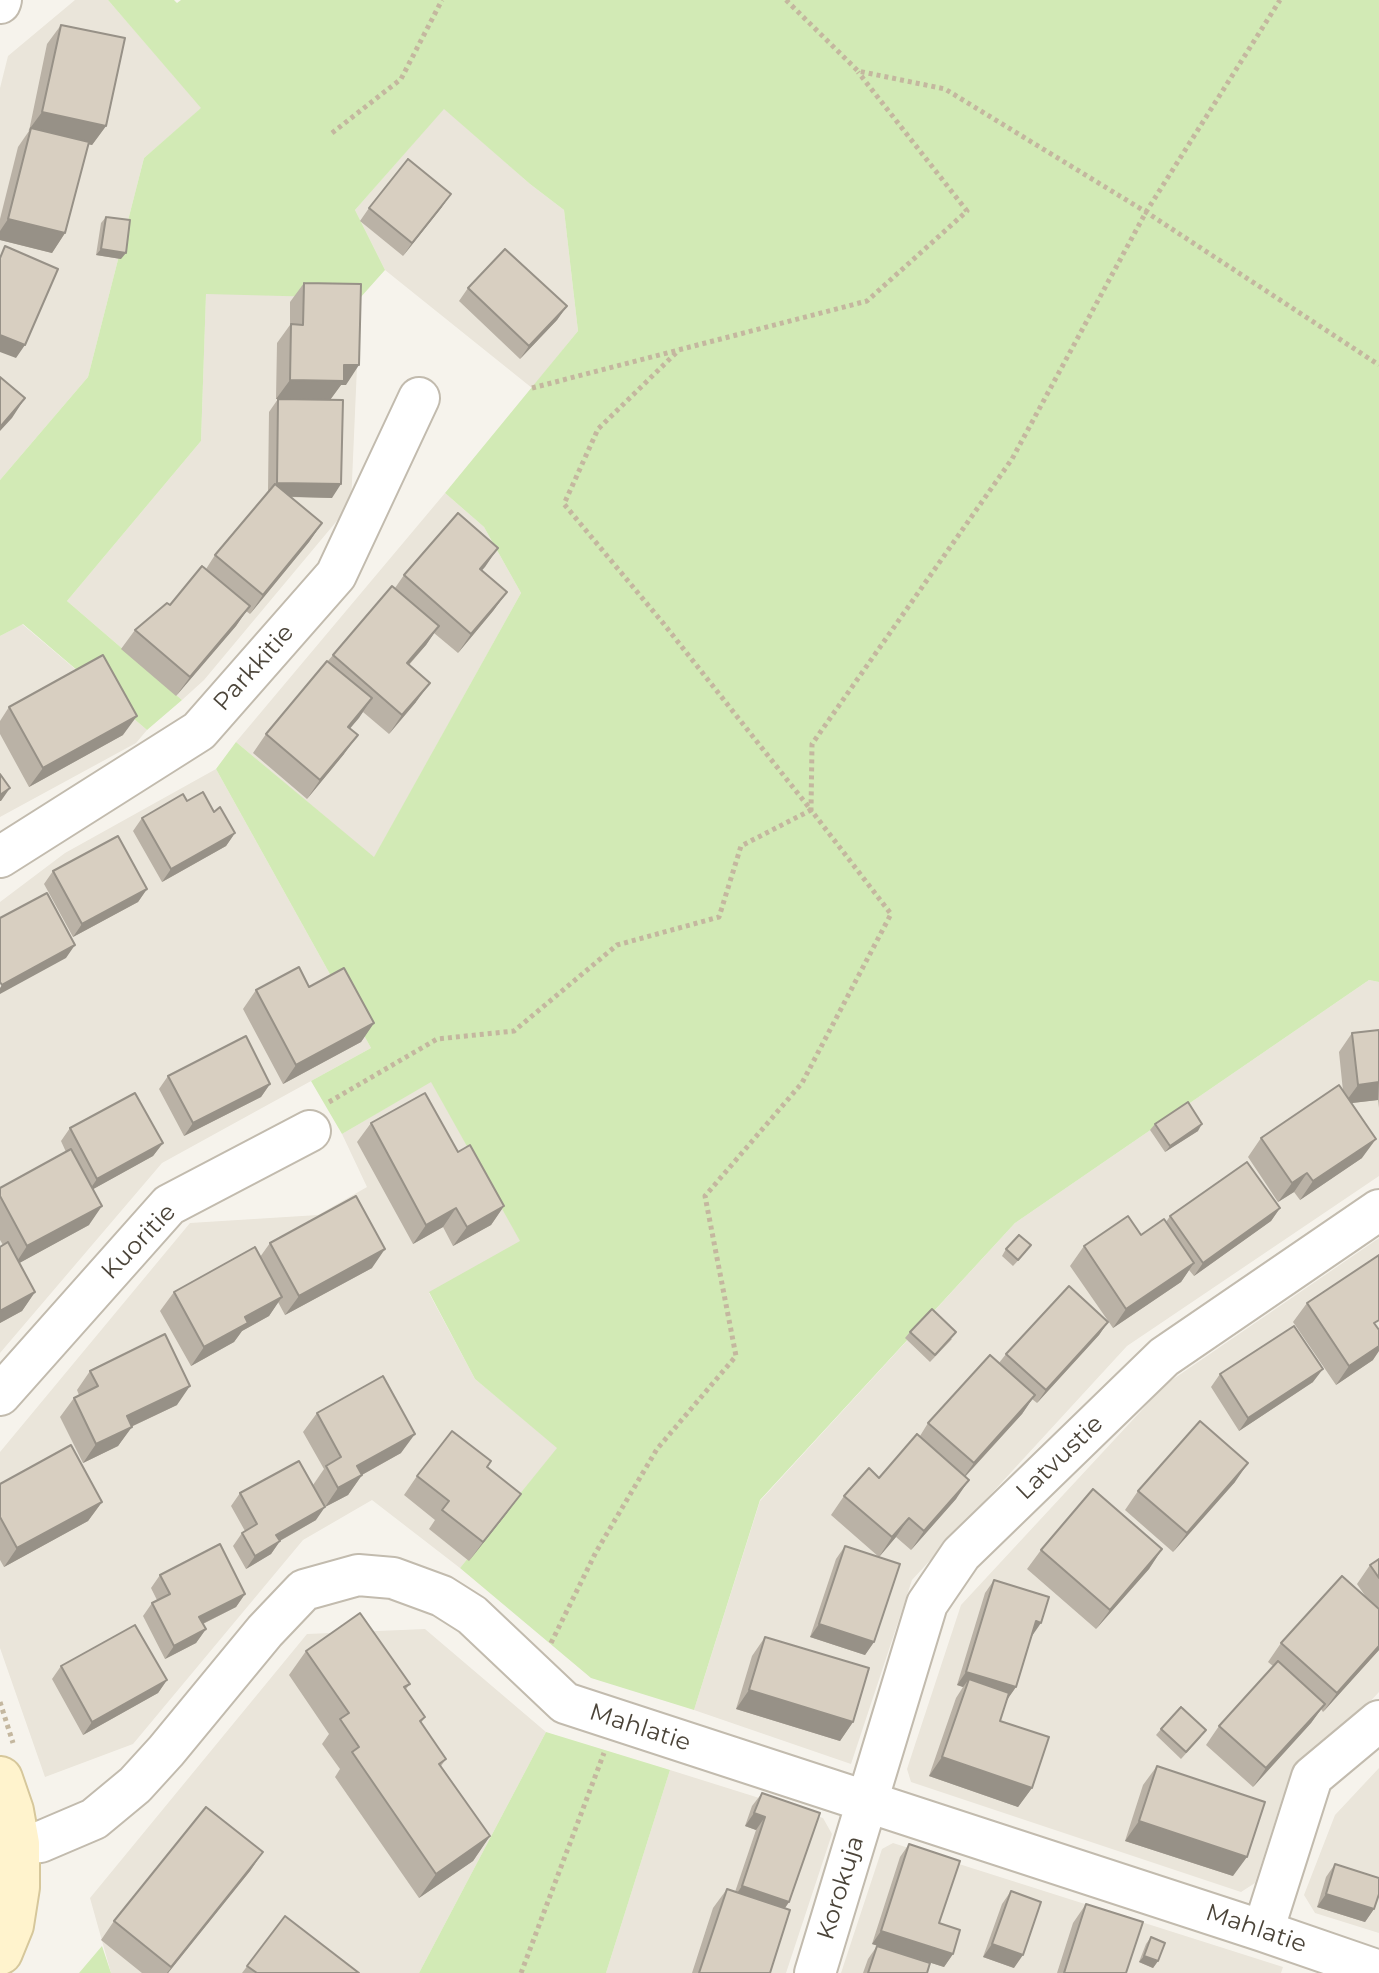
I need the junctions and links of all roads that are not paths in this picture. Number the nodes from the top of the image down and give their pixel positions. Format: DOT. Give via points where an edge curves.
graph roads {
  1 [pos="419,398"];
  2 [pos="0,857"];
  3 [pos="317,1118"];
  4 [pos="1379,1210"];
  5 [pos="0,1395"];
  6 [pos="1379,1721"];
  7 [pos="0,1779"];
  8 [pos="867,1803"];
  9 [pos="17,1844"];
  10 [pos="1263,1931"];
  11 [pos="0,1952"];
  12 [pos="1379,1971"];
  13 [pos="815,1973"];
  1 -- 2 [label="street, Parkkitie" via="336,575 199,731"];
  3 -- 5 [label="street, Kuoritie" via="169,1205"];
  4 -- 8 [label="street, Latvustie" via="1164,1357 961,1554 927,1604"];
  6 -- 10 [label="street" via="1312,1777"];
  7 -- 9 [label="street"];
  8 -- 9 [label="street, Mahlatie" via="565,1703 472,1615 442,1596 393,1578 358,1575 304,1590 135,1785 94,1819 40,1842"];
  8 -- 10 [label="street, Mahlatie"];
  8 -- 13 [label="street, Korokuja"];
  9 -- 11 [label="street" via="17,1887"];
  10 -- 12 [label="street, Mahlatie"];
}
